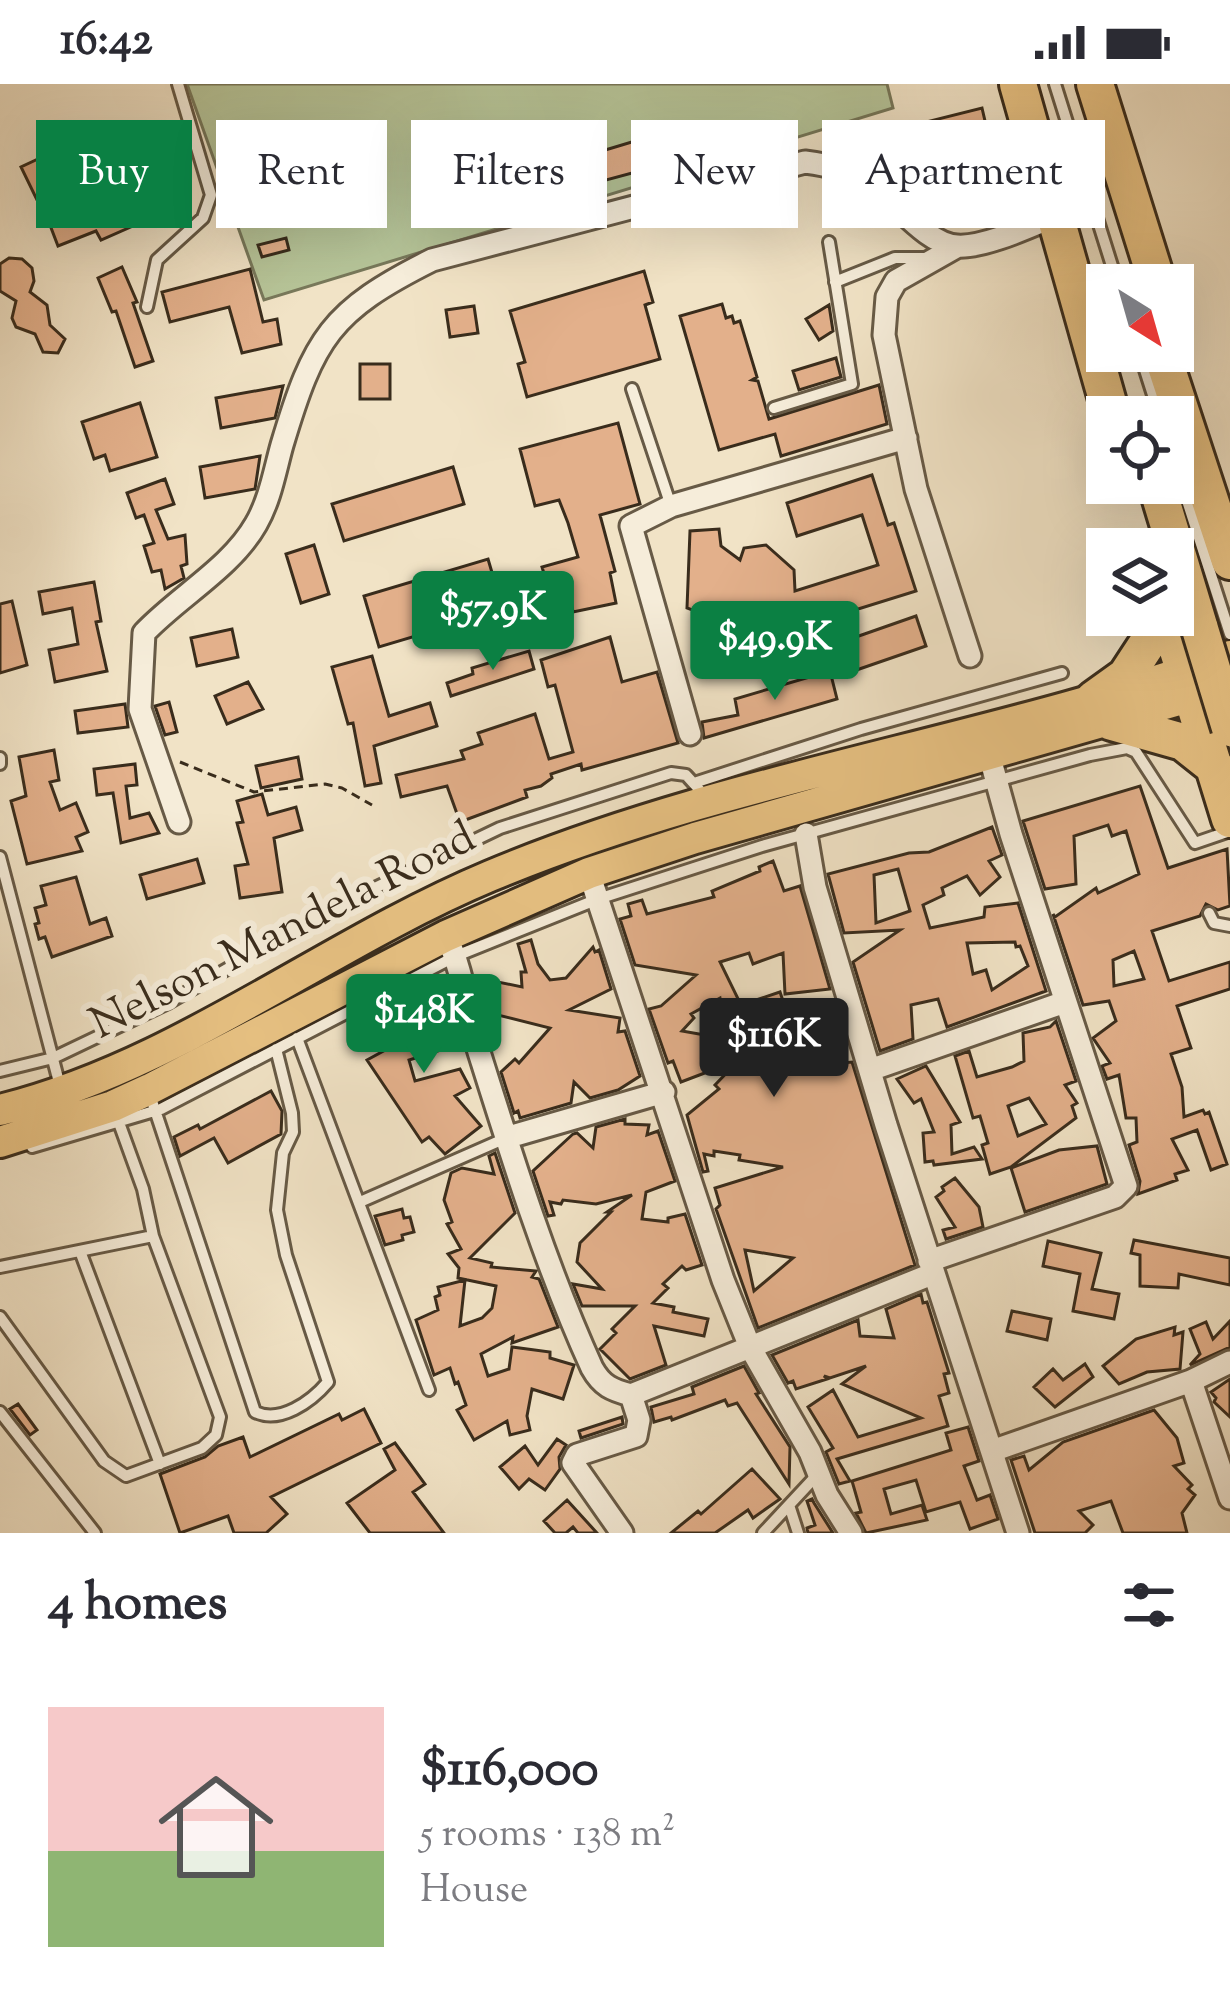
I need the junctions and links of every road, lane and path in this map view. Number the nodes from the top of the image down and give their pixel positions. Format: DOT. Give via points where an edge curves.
graph roads {
  1 [pos="178,84"];
  2 [pos="1018,84"];
  3 [pos="1033,84"];
  4 [pos="1054,84"];
  5 [pos="1077,84"];
  6 [pos="1095,84"];
  7 [pos="1028,120"];
  8 [pos="1025,228"];
  9 [pos="1058,228"];
  10 [pos="829,242"];
  11 [pos="956,247"];
  12 [pos="934,258"];
  13 [pos="1089,264"];
  14 [pos="1111,264"];
  15 [pos="1133,264"];
  16 [pos="1151,264"];
  17 [pos="835,281"];
  18 [pos="147,307"];
  19 [pos="1168,372"];
  20 [pos="1188,372"];
  21 [pos="632,389"];
  22 [pos="1106,396"];
  23 [pos="774,408"];
  24 [pos="906,438"];
  25 [pos="1230,492"];
  26 [pos="671,506"];
  27 [pos="1230,561"];
  28 [pos="1194,631"];
  29 [pos="1171,636"];
  30 [pos="1191,636"];
  31 [pos="970,656"];
  32 [pos="1230,656"];
  33 [pos="1062,673"];
  34 [pos="1190,684"];
  35 [pos="1230,684"];
  36 [pos="1103,711"];
  37 [pos="1230,728"];
  38 [pos="690,734"];
  39 [pos="155,752"];
  40 [pos="992,767"];
  41 [pos="1217,770"];
  42 [pos="701,792"];
  43 [pos="372,805"];
  44 [pos="1230,819"];
  45 [pos="179,822"];
  46 [pos="1230,831"];
  47 [pos="806,834"];
  48 [pos="1195,842"];
  49 [pos="0,857"];
  50 [pos="1192,860"];
  51 [pos="593,886"];
  52 [pos="1209,913"];
  53 [pos="1230,926"];
  54 [pos="451,946"];
  55 [pos="1065,1002"];
  56 [pos="297,1038"];
  57 [pos="276,1049"];
  58 [pos="53,1058"];
  59 [pos="870,1070"];
  60 [pos="0,1071"];
  61 [pos="61,1091"];
  62 [pos="664,1092"];
  63 [pos="152,1100"];
  64 [pos="0,1110"];
  65 [pos="116,1115"];
  66 [pos="509,1137"];
  67 [pos="0,1142"];
  68 [pos="0,1155"];
  69 [pos="360,1202"];
  70 [pos="153,1236"];
  71 [pos="80,1251"];
  72 [pos="0,1267"];
  73 [pos="931,1267"];
  74 [pos="0,1317"];
  75 [pos="750,1347"];
  76 [pos="1230,1362"];
  77 [pos="1191,1381"];
  78 [pos="429,1390"];
  79 [pos="631,1395"];
  80 [pos="0,1412"];
  81 [pos="992,1451"];
  82 [pos="160,1464"];
  83 [pos="817,1475"];
  84 [pos="1230,1498"];
  85 [pos="789,1504"];
  86 [pos="95,1533"];
  87 [pos="622,1533"];
  88 [pos="763,1533"];
  89 [pos="798,1533"];
  90 [pos="851,1533"];
  91 [pos="1018,1533"];
  1 -- 18 [label="lane" via="211,195 203,218 157,260"];
  2 -- 7 [label="highway"];
  3 -- 13 [label="highway"];
  4 -- 14 [label="lane"];
  5 -- 15 [label="highway"];
  6 -- 16 [label="highway"];
  8 -- 11 [label="street"];
  9 -- 22 [label="highway"];
  10 -- 17 [label="lane"];
  11 -- 12 [label="street"];
  11 -- 39 [label="street" via="836,165 805,162 432,260 379,287 337,321 305,369 256,524 144,633 140,709"];
  12 -- 17 [label="lane" via="895,258"];
  12 -- 24 [label="street" via="896,281 885,310"];
  17 -- 23 [label="lane" via="852,384"];
  19 -- 27 [label="highway"];
  20 -- 25 [label="highway"];
  21 -- 26 [label="lane"];
  24 -- 26 [label="street"];
  24 -- 31 [label="street"];
  26 -- 38 [label="street" via="631,526"];
  28 -- 37 [label="highway, bridge"];
  29 -- 36 [label="highway" via="1144,653"];
  30 -- 34 [label="highway"];
  32 -- 34 [label="main road, Nelson Mandela Road"];
  33 -- 42 [label="lane" via="861,729"];
  34 -- 35 [label="main road, Nelson Mandela Road"];
  34 -- 36 [label="main road, Nelson Mandela Road"];
  34 -- 41 [label="highway"];
  36 -- 40 [label="main road, Nelson Mandela Road"];
  36 -- 41 [label="highway" via="1183,742"];
  36 -- 42 [label="main road, Nelson Mandela Road"];
  39 -- 43 [label="path" via="254,792 325,784"];
  39 -- 45 [label="street"];
  40 -- 47 [label="lane"];
  40 -- 48 [label="lane" via="1132,749"];
  40 -- 51 [label="main road, Nelson Mandela Road" via="694,838"];
  40 -- 55 [label="street"];
  41 -- 44 [label="highway"];
  42 -- 58 [label="lane" via="686,775 652,776 500,828"];
  42 -- 61 [label="main road, Nelson Mandela Road" via="489,876 328,955 167,1049"];
  46 -- 48 [label="lane"];
  47 -- 51 [label="lane"];
  47 -- 59 [label="street"];
  48 -- 50 [label="lane"];
  49 -- 58 [label="lane"];
  51 -- 54 [label="main road, Nelson Mandela Road"];
  51 -- 62 [label="street"];
  52 -- 53 [label="lane"];
  54 -- 56 [label="lane"];
  54 -- 63 [label="main road, Nelson Mandela Road"];
  54 -- 66 [label="street"];
  55 -- 59 [label="street"];
  55 -- 73 [label="street" via="1126,1186"];
  56 -- 57 [label="lane"];
  56 -- 69 [label="lane"];
  57 -- 63 [label="lane"];
  57 -- 63 [label="lane" via="292,1113 277,1210 328,1382 283,1415 254,1412"];
  58 -- 60 [label="lane"];
  58 -- 61 [label="lane"];
  59 -- 73 [label="street"];
  61 -- 64 [label="main road, Nelson Mandela Road"];
  62 -- 66 [label="street"];
  62 -- 75 [label="street"];
  63 -- 65 [label="main road, Nelson Mandela Road"];
  65 -- 67 [label="main road, Nelson Mandela Road"];
  65 -- 68 [label="lane"];
  65 -- 70 [label="lane"];
  66 -- 69 [label="lane"];
  66 -- 79 [label="street" via="592,1368 599,1382"];
  69 -- 78 [label="lane"];
  70 -- 71 [label="lane"];
  70 -- 82 [label="lane" via="220,1418 202,1448"];
  71 -- 72 [label="lane"];
  71 -- 82 [label="lane"];
  73 -- 75 [label="street"];
  73 -- 81 [label="street"];
  74 -- 82 [label="lane" via="104,1461 126,1476"];
  75 -- 79 [label="street"];
  75 -- 83 [label="street"];
  76 -- 77 [label="street"];
  77 -- 81 [label="street"];
  77 -- 84 [label="street"];
  79 -- 87 [label="street" via="636,1436 573,1463"];
  80 -- 86 [label="lane"];
  81 -- 91 [label="street"];
  83 -- 85 [label="lane"];
  83 -- 90 [label="street"];
  85 -- 88 [label="lane"];
  85 -- 89 [label="lane"];
}
